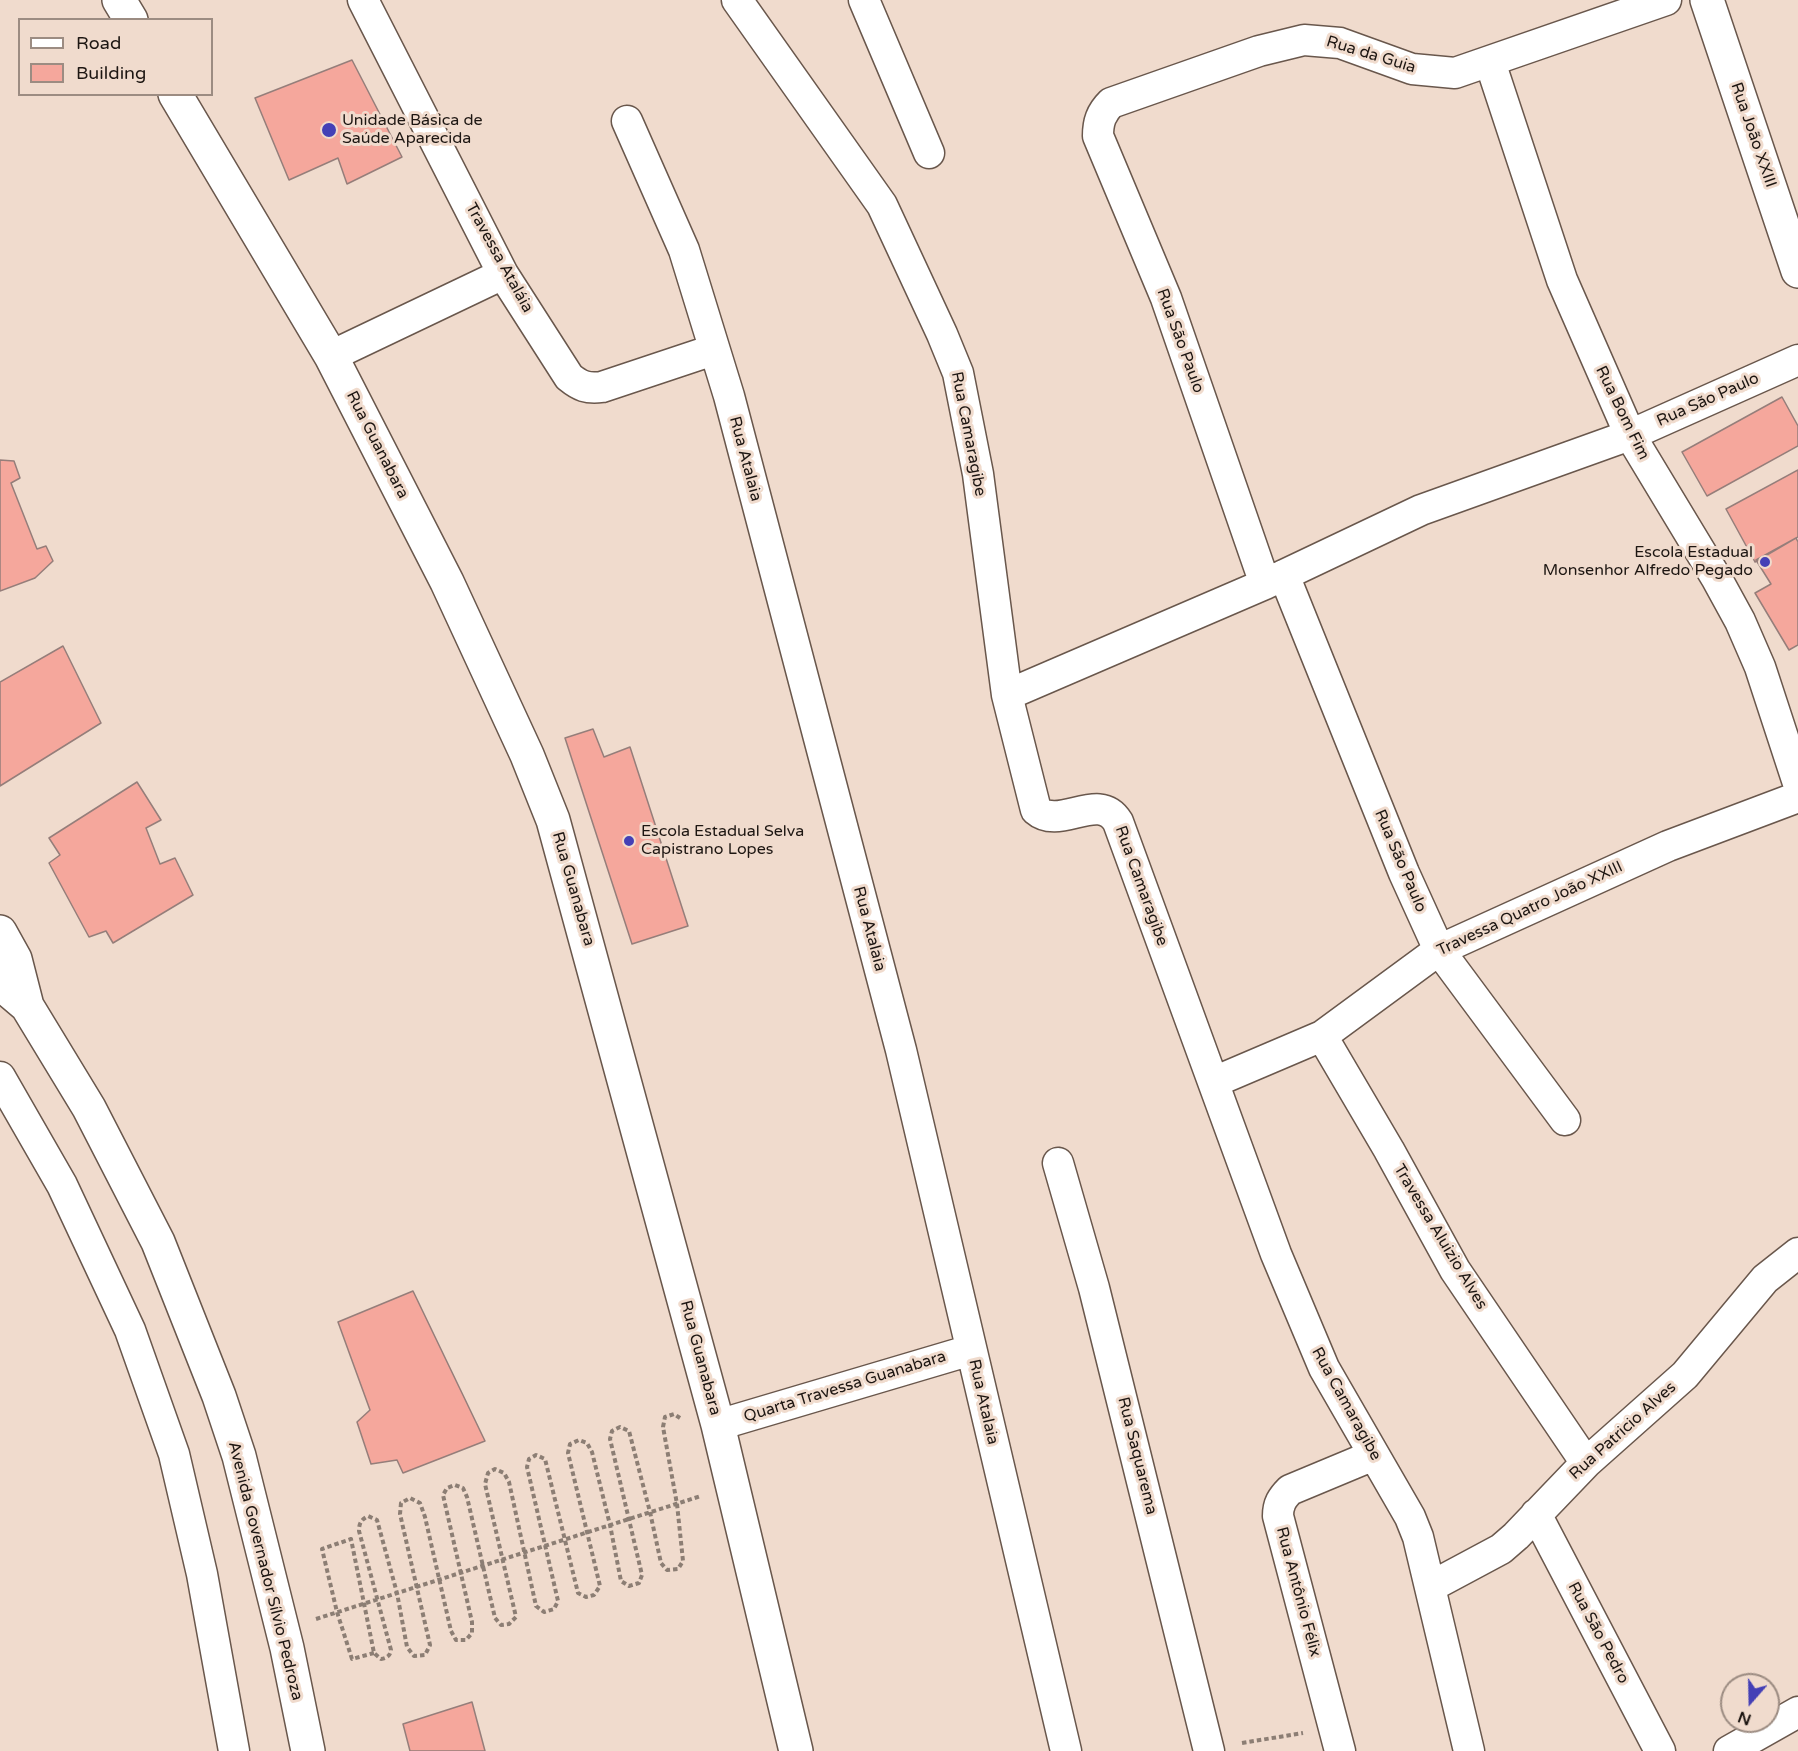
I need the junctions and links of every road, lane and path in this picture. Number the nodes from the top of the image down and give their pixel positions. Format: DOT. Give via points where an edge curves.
graph roads {
  1 [pos="119,0"];
  2 [pos="363,0"];
  3 [pos="737,0"];
  4 [pos="864,0"];
  5 [pos="1666,0"];
  6 [pos="1707,0"];
  7 [pos="129,18"];
  8 [pos="1490,62"];
  9 [pos="176,96"];
  10 [pos="1111,103"];
  11 [pos="627,121"];
  12 [pos="928,153"];
  13 [pos="1798,271"];
  14 [pos="503,274"];
  15 [pos="713,350"];
  16 [pos="331,356"];
  17 [pos="1798,360"];
  18 [pos="1630,435"];
  19 [pos="1275,579"];
  20 [pos="1007,695"];
  21 [pos="1798,783"];
  22 [pos="1798,797"];
  23 [pos="0,932"];
  24 [pos="1438,950"];
  25 [pos="0,983"];
  26 [pos="27,1006"];
  27 [pos="1322,1035"];
  28 [pos="0,1077"];
  29 [pos="1214,1082"];
  30 [pos="1565,1120"];
  31 [pos="1058,1163"];
  32 [pos="1798,1253"];
  33 [pos="971,1350"];
  34 [pos="681,1419"];
  35 [pos="718,1425"];
  36 [pos="1374,1455"];
  37 [pos="1586,1463"];
  38 [pos="696,1486"];
  39 [pos="733,1486"];
  40 [pos="699,1497"];
  41 [pos="677,1504"];
  42 [pos="650,1512"];
  43 [pos="1536,1514"];
  44 [pos="628,1520"];
  45 [pos="610,1525"];
  46 [pos="588,1532"];
  47 [pos="566,1539"];
  48 [pos="546,1546"];
  49 [pos="524,1553"];
  50 [pos="504,1559"];
  51 [pos="483,1565"];
  52 [pos="461,1573"];
  53 [pos="440,1579"];
  54 [pos="417,1587"];
  55 [pos="1430,1587"];
  56 [pos="397,1593"];
  57 [pos="377,1599"];
  58 [pos="362,1604"];
  59 [pos="337,1612"];
  60 [pos="282,1629"];
  61 [pos="374,1653"];
  62 [pos="1798,1713"];
  63 [pos="1337,1740"];
  64 [pos="1209,1750"];
  65 [pos="234,1751"];
  66 [pos="308,1751"];
  67 [pos="796,1751"];
  68 [pos="1066,1751"];
  69 [pos="1469,1751"];
  70 [pos="1660,1751"];
  71 [pos="1729,1751"];
  1 -- 7 [label="street"];
  2 -- 14 [label="street, Travessa Ataláia"];
  3 -- 20 [label="street, Rua Camaragibe" via="882,205 958,373 978,474"];
  4 -- 12 [label="street"];
  5 -- 8 [label="street, Rua da Guia"];
  6 -- 13 [label="street, Rua João XXIII"];
  8 -- 10 [label="street, Rua da Guia" via="1455,73 1440,73 1412,69 1340,43 1304,40 1259,51"];
  8 -- 18 [label="street, Rua Bom Fim" via="1562,280"];
  9 -- 16 [label="street, Rua Guanabara"];
  10 -- 19 [label="street, Rua São Paulo" via="1103,111 1098,136 1166,298"];
  11 -- 15 [label="street, Rua Atalaia" via="684,250"];
  14 -- 15 [label="street, Travessa Ataláia" via="569,376 582,387 602,387"];
  14 -- 16 [label="street"];
  15 -- 33 [label="street, Rua Atalaia" via="729,396 901,1050"];
  16 -- 35 [label="street, Rua Guanabara" via="447,582 527,754 553,820"];
  17 -- 18 [label="street, Rua São Paulo"];
  18 -- 19 [label="street, Rua São Paulo" via="1420,510"];
  18 -- 21 [label="street, Rua Bom Fim" via="1740,621 1760,667"];
  19 -- 20 [label="street, Rua São Paulo"];
  19 -- 24 [label="street, Rua São Paulo"];
  20 -- 29 [label="street, Rua Camaragibe" via="1036,810 1047,816 1101,809 1118,822"];
  22 -- 24 [label="street, Travessa Quatro João XXIII" via="1668,846"];
  23 -- 26 [label="street" via="15,959"];
  24 -- 27 [label="street, Travessa Quatro João XXIII"];
  24 -- 30 [label="street, Rua São Paulo"];
  25 -- 26 [label="street"];
  26 -- 60 [label="street, Avenida Governador Sílvio Pedroza" via="89,1107 158,1242 239,1456"];
  27 -- 29 [label="street, Travessa Quatro João XXIII"];
  27 -- 37 [label="street, Travessa Aluizio Alves" via="1455,1270"];
  28 -- 65 [label="street" via="62,1185 130,1330 174,1454 202,1574"];
  29 -- 36 [label="street, Rua Camaragibe" via="1314,1347"];
  31 -- 64 [label="street, Rua Saquarema" via="1094,1288"];
  32 -- 37 [label="street, Rua Patricio Alves" via="1765,1279 1685,1375"];
  33 -- 35 [label="street, Quarta Travessa Guanabara"];
  33 -- 68 [label="street, Rua Atalaia"];
  34 -- 41 [label="path" via="674,1414 665,1417 663,1428"];
  35 -- 39 [label="street, Rua Guanabara"];
  36 -- 55 [label="street, Rua Camaragibe" via="1410,1517"];
  36 -- 63 [label="street, Rua Antônio Félix" via="1290,1490 1278,1508"];
  37 -- 43 [label="street, Rua Patricio Alves"];
  38 -- 40 [label="path"];
  39 -- 40 [label="path"];
  39 -- 67 [label="street, Rua Guanabara"];
  40 -- 41 [label="path"];
  41 -- 42 [label="path"];
  41 -- 42 [label="path" via="683,1560 678,1569 667,1570 661,1563"];
  42 -- 44 [label="path"];
  42 -- 44 [label="path" via="629,1431 621,1427 612,1431 610,1439"];
  43 -- 55 [label="street, Rua Patricio Alves" via="1501,1549"];
  43 -- 70 [label="street, Rua São Pedro"];
  44 -- 45 [label="path"];
  44 -- 45 [label="path" via="642,1575 639,1583 629,1586 621,1581"];
  45 -- 46 [label="path"];
  45 -- 46 [label="path" via="592,1452 587,1443 579,1440 570,1443 568,1453"];
  46 -- 47 [label="path"];
  46 -- 47 [label="path" via="600,1586 594,1595 585,1597 578,1593"];
  47 -- 48 [label="path"];
  47 -- 48 [label="path" via="545,1459 536,1455 529,1458 527,1467"];
  48 -- 49 [label="path"];
  48 -- 49 [label="path" via="558,1600 554,1609 544,1612 536,1606"];
  49 -- 50 [label="path"];
  49 -- 50 [label="path" via="509,1482 504,1473 495,1469 488,1473 485,1484"];
  50 -- 51 [label="path"];
  50 -- 51 [label="path" via="516,1617 509,1624 501,1624 495,1618"];
  51 -- 52 [label="path"];
  51 -- 52 [label="path" via="467,1497 463,1488 455,1485 443,1495"];
  52 -- 53 [label="path"];
  52 -- 53 [label="path" via="472,1622 466,1640 456,1640 451,1631"];
  53 -- 54 [label="path"];
  53 -- 54 [label="path" via="420,1503 410,1498 401,1503 400,1514"];
  54 -- 56 [label="path"];
  54 -- 56 [label="path" via="430,1645 425,1655 414,1656 407,1647"];
  55 -- 69 [label="street, Rua Camaragibe"];
  56 -- 57 [label="path"];
  56 -- 57 [label="path" via="380,1524 368,1516 361,1521 359,1531"];
  57 -- 58 [label="path"];
  57 -- 61 [label="path" via="391,1650 386,1659"];
  58 -- 59 [label="path"];
  58 -- 59 [label="path" via="351,1539 322,1549"];
  58 -- 61 [label="path"];
  59 -- 60 [label="path"];
  59 -- 61 [label="path" via="352,1659"];
  60 -- 66 [label="street, Avenida Governador Sílvio Pedroza"];
  62 -- 71 [label="street"];
  63 -- 64 [label="path"];
}
